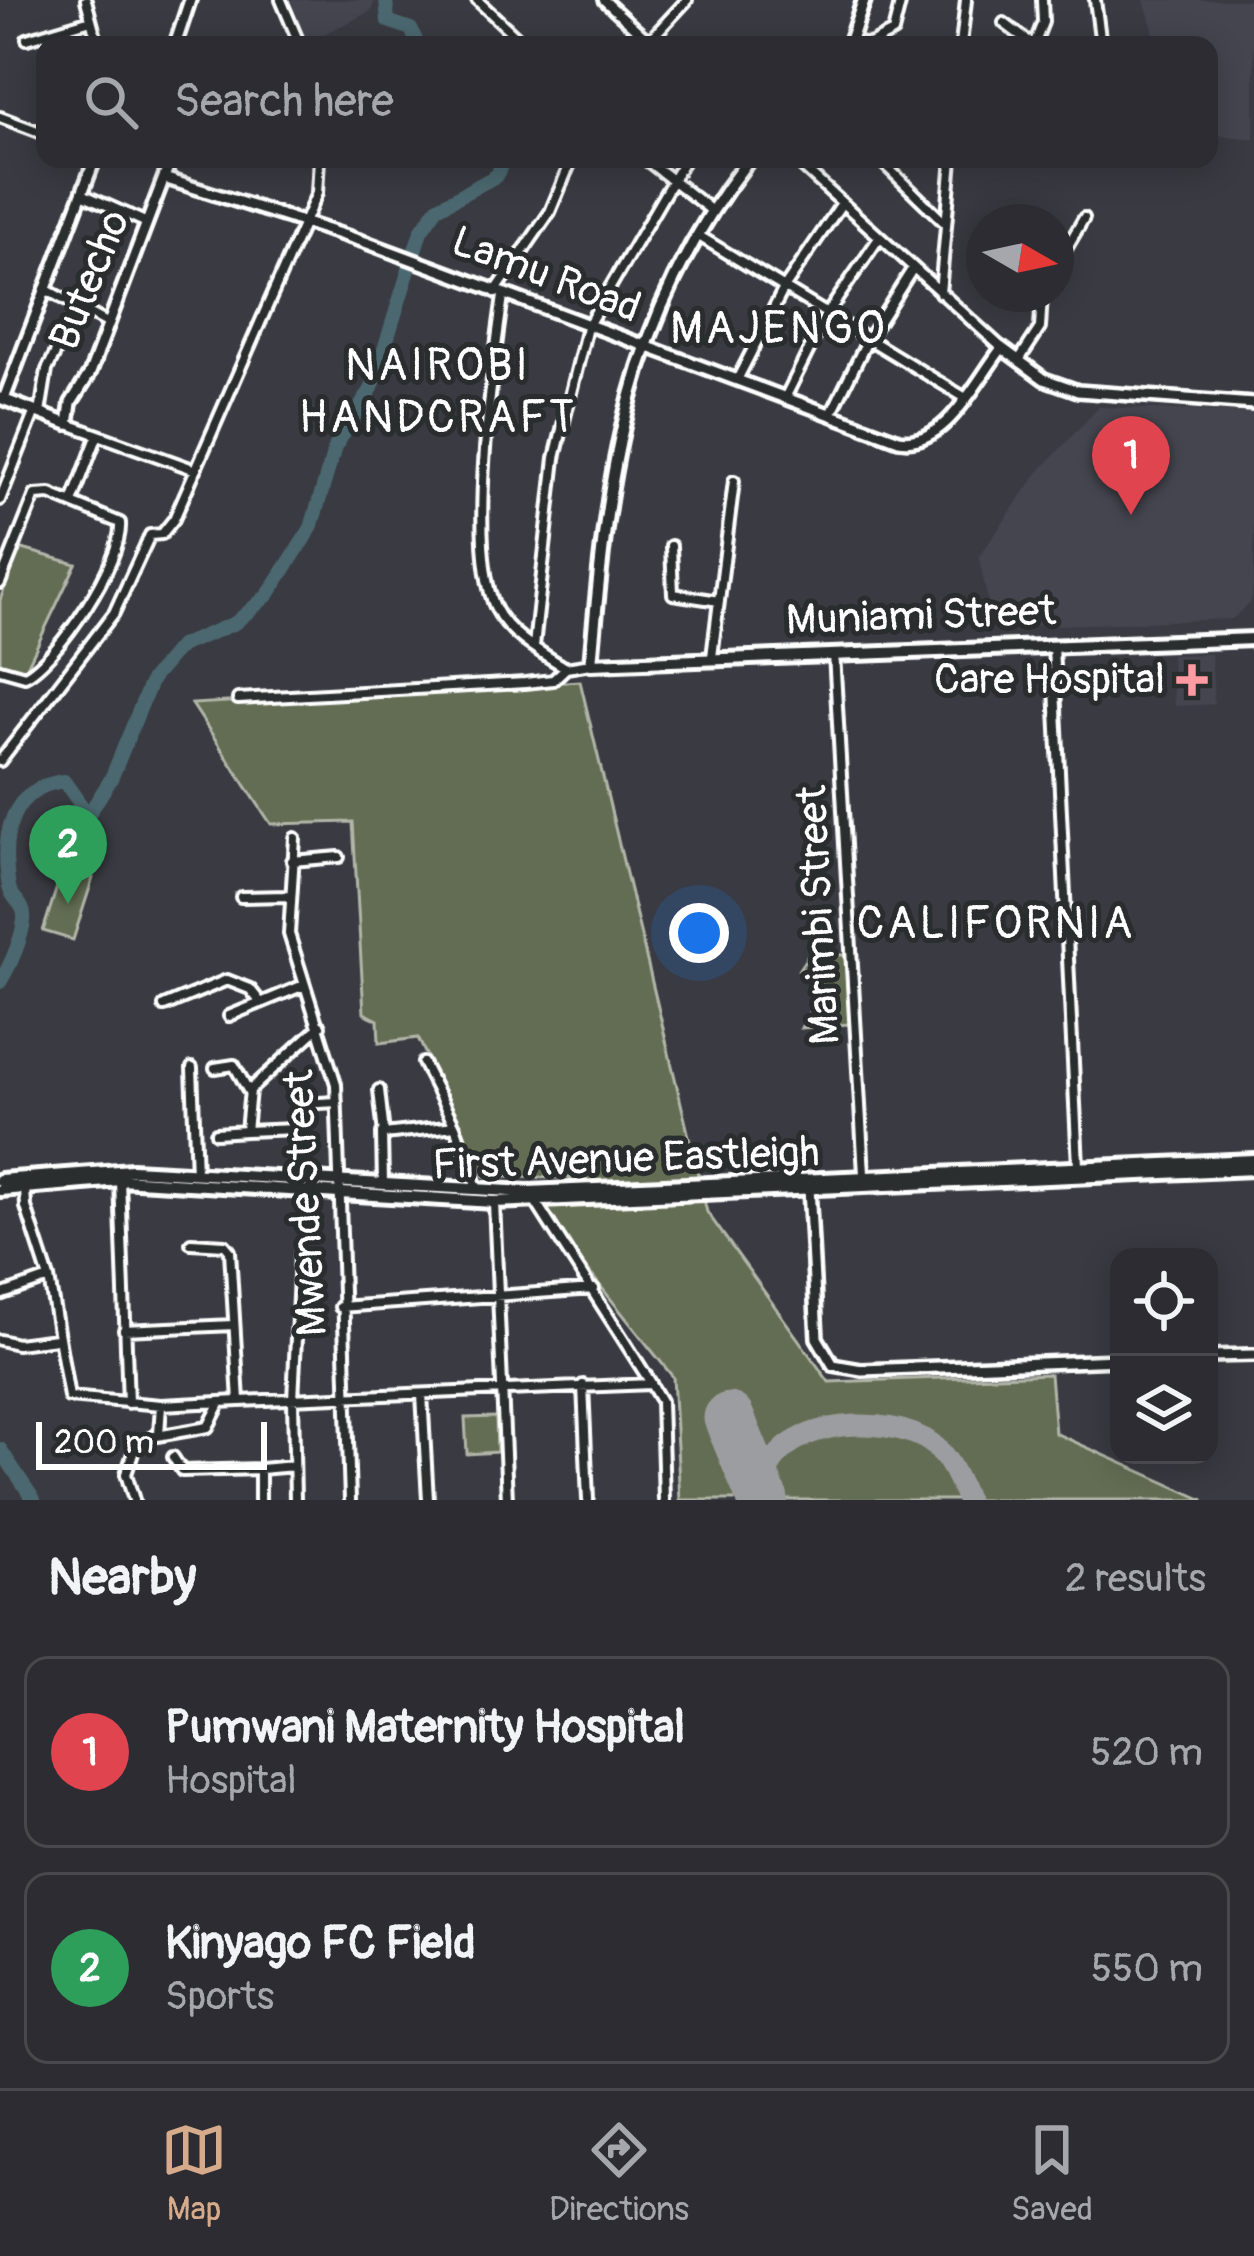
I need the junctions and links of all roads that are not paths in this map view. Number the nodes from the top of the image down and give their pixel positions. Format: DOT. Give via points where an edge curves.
graph roads {
  1 [pos="86,0"];
  2 [pos="190,0"];
  3 [pos="281,0"];
  4 [pos="477,0"];
  5 [pos="604,0"];
  6 [pos="687,0"];
  7 [pos="864,0"];
  8 [pos="901,0"];
  9 [pos="966,0"];
  10 [pos="1042,0"];
  11 [pos="1095,0"];
  12 [pos="92,20"];
  13 [pos="1004,23"];
  14 [pos="36,36"];
  15 [pos="37,36"];
  16 [pos="96,36"];
  17 [pos="178,36"];
  18 [pos="296,36"];
  19 [pos="515,36"];
  20 [pos="641,36"];
  21 [pos="656,36"];
  22 [pos="853,36"];
  23 [pos="885,36"];
  24 [pos="962,36"];
  25 [pos="1021,36"];
  26 [pos="1037,36"];
  27 [pos="1101,36"];
  28 [pos="27,39"];
  29 [pos="0,117"];
  30 [pos="36,131"];
  31 [pos="91,168"];
  32 [pos="169,168"];
  33 [pos="318,168"];
  34 [pos="568,168"];
  35 [pos="656,168"];
  36 [pos="679,168"];
  37 [pos="743,168"];
  38 [pos="804,168"];
  39 [pos="888,168"];
  40 [pos="951,168"];
  41 [pos="167,179"];
  42 [pos="670,180"];
  43 [pos="82,194"];
  44 [pos="842,203"];
  45 [pos="712,211"];
  46 [pos="1084,218"];
  47 [pos="147,223"];
  48 [pos="946,224"];
  49 [pos="303,226"];
  50 [pos="1074,235"];
  51 [pos="699,236"];
  52 [pos="879,238"];
  53 [pos="913,268"];
  54 [pos="784,288"];
  55 [pos="45,289"];
  56 [pos="940,293"];
  57 [pos="498,295"];
  58 [pos="78,307"];
  59 [pos="1041,312"];
  60 [pos="827,314"];
  61 [pos="107,323"];
  62 [pos="587,327"];
  63 [pos="868,338"];
  64 [pos="641,346"];
  65 [pos="1003,348"];
  66 [pos="1018,360"];
  67 [pos="737,380"];
  68 [pos="964,397"];
  69 [pos="785,398"];
  70 [pos="2,399"];
  71 [pos="1254,404"];
  72 [pos="37,412"];
  73 [pos="831,414"];
  74 [pos="68,424"];
  75 [pos="97,437"];
  76 [pos="196,470"];
  77 [pos="734,481"];
  78 [pos="0,500"];
  79 [pos="72,502"];
  80 [pos="671,546"];
  81 [pos="0,583"];
  82 [pos="719,601"];
  83 [pos="1254,639"];
  84 [pos="1053,644"];
  85 [pos="534,646"];
  86 [pos="833,653"];
  87 [pos="712,657"];
  88 [pos="591,664"];
  89 [pos="566,668"];
  90 [pos="0,669"];
  91 [pos="238,698"];
  92 [pos="0,760"];
  93 [pos="295,838"];
  94 [pos="339,857"];
  95 [pos="292,861"];
  96 [pos="288,896"];
  97 [pos="242,897"];
  98 [pos="304,986"];
  99 [pos="261,1004"];
  100 [pos="164,1006"];
  101 [pos="229,1016"];
  102 [pos="320,1026"];
  103 [pos="423,1063"];
  104 [pos="191,1068"];
  105 [pos="215,1068"];
  106 [pos="379,1090"];
  107 [pos="248,1092"];
  108 [pos="337,1102"];
  109 [pos="455,1126"];
  110 [pos="295,1129"];
  111 [pos="247,1131"];
  112 [pos="382,1132"];
  113 [pos="216,1133"];
  114 [pos="1254,1160"];
  115 [pos="1078,1166"];
  116 [pos="1254,1169"];
  117 [pos="196,1174"];
  118 [pos="864,1174"];
  119 [pos="0,1180"];
  120 [pos="120,1180"];
  121 [pos="298,1181"];
  122 [pos="383,1186"];
  123 [pos="809,1187"];
  124 [pos="25,1188"];
  125 [pos="339,1189"];
  126 [pos="0,1190"];
  127 [pos="478,1192"];
  128 [pos="494,1197"];
  129 [pos="535,1201"];
  130 [pos="191,1243"];
  131 [pos="300,1255"];
  132 [pos="49,1278"];
  133 [pos="594,1289"];
  134 [pos="0,1295"];
  135 [pos="498,1298"];
  136 [pos="340,1306"];
  137 [pos="233,1324"];
  138 [pos="124,1330"];
  139 [pos="56,1339"];
  140 [pos="0,1340"];
  141 [pos="1254,1355"];
  142 [pos="1218,1356"];
  143 [pos="1110,1360"];
  144 [pos="651,1384"];
  145 [pos="583,1385"];
  146 [pos="502,1390"];
  147 [pos="422,1394"];
  148 [pos="345,1396"];
  149 [pos="293,1400"];
  150 [pos="239,1401"];
  151 [pos="221,1402"];
  152 [pos="128,1403"];
  153 [pos="161,1405"];
  154 [pos="158,1436"];
  155 [pos="173,1457"];
  156 [pos="294,1466"];
  157 [pos="261,1469"];
  158 [pos="134,1500"];
  159 [pos="260,1500"];
  160 [pos="295,1500"];
  161 [pos="350,1500"];
  162 [pos="428,1500"];
  163 [pos="507,1500"];
  164 [pos="588,1500"];
  165 [pos="664,1500"];
  1 -- 12 [label="street"];
  2 -- 17 [label="street"];
  3 -- 18 [label="street"];
  4 -- 19 [label="street"];
  5 -- 20 [label="street"];
  6 -- 21 [label="street"];
  7 -- 22 [label="main road"];
  8 -- 23 [label="street"];
  9 -- 24 [label="street"];
  10 -- 26 [label="street"];
  11 -- 27 [label="street"];
  12 -- 15 [label="street"];
  12 -- 16 [label="street"];
  13 -- 25 [label="street"];
  14 -- 28 [label="street"];
  29 -- 30 [label="street"];
  31 -- 43 [label="street, Butecho"];
  32 -- 41 [label="street, Butecho"];
  33 -- 49 [label="street"];
  34 -- 57 [label="street"];
  35 -- 42 [label="street"];
  36 -- 42 [label="street"];
  37 -- 45 [label="main road"];
  38 -- 44 [label="street"];
  39 -- 48 [label="street"];
  40 -- 48 [label="street"];
  41 -- 47 [label="street, Butecho"];
  41 -- 49 [label="street, Lamu Road"];
  42 -- 45 [label="street"];
  42 -- 62 [label="street"];
  43 -- 47 [label="street"];
  43 -- 55 [label="street, Butecho"];
  44 -- 52 [label="street"];
  44 -- 54 [label="street"];
  45 -- 51 [label="main road"];
  46 -- 50 [label="street"];
  47 -- 61 [label="street, Butecho"];
  48 -- 56 [label="street"];
  49 -- 57 [label="street, Lamu Road"];
  49 -- 76 [label="street"];
  51 -- 54 [label="street"];
  51 -- 64 [label="main road"];
  52 -- 53 [label="street"];
  52 -- 60 [label="street"];
  53 -- 56 [label="street"];
  53 -- 63 [label="street"];
  54 -- 60 [label="street"];
  54 -- 67 [label="street"];
  55 -- 58 [label="street"];
  55 -- 70 [label="street, Butecho"];
  56 -- 65 [label="street"];
  57 -- 62 [label="street, Lamu Road"];
  57 -- 85 [label="street" via="484,566 498,614"];
  58 -- 61 [label="street"];
  58 -- 72 [label="street"];
  59 -- 66 [label="street" via="1040,328"];
  60 -- 63 [label="street"];
  60 -- 69 [label="street"];
  61 -- 74 [label="street, Butecho"];
  62 -- 64 [label="street, Lamu Road"];
  62 -- 85 [label="street" via="555,458"];
  63 -- 68 [label="street"];
  63 -- 73 [label="street"];
  64 -- 67 [label="street, Lamu Road"];
  64 -- 88 [label="main road" via="608,481"];
  65 -- 66 [label="street"];
  65 -- 68 [label="street"];
  66 -- 71 [label="street" via="1078,391"];
  67 -- 69 [label="street, Lamu Road"];
  68 -- 73 [label="street, Lamu Road" via="935,435 914,442"];
  69 -- 73 [label="street, Lamu Road"];
  70 -- 72 [label="street"];
  72 -- 74 [label="street"];
  72 -- 78 [label="street"];
  74 -- 75 [label="street"];
  75 -- 76 [label="street"];
  75 -- 79 [label="street"];
  76 -- 92 [label="street" via="174,519 150,535 114,613"];
  77 -- 82 [label="street"];
  79 -- 81 [label="street" via="35,495"];
  79 -- 90 [label="street" via="113,518 121,533 61,644 25,676"];
  80 -- 82 [label="street" via="673,594"];
  82 -- 87 [label="street"];
  83 -- 84 [label="main road, Muniami Street"];
  84 -- 86 [label="main road, Muniami Street"];
  84 -- 115 [label="street"];
  85 -- 89 [label="street"];
  86 -- 87 [label="main road, Muniami Street"];
  86 -- 118 [label="street, Marimbi Street"];
  87 -- 88 [label="main road, Muniami Street"];
  88 -- 89 [label="street"];
  89 -- 91 [label="street" via="539,682"];
  93 -- 95 [label="street, Mwende Street"];
  94 -- 95 [label="street"];
  95 -- 96 [label="street, Mwende Street"];
  96 -- 97 [label="street"];
  96 -- 98 [label="street, Mwende Street"];
  98 -- 99 [label="street"];
  98 -- 102 [label="street, Mwende Street"];
  99 -- 100 [label="street" via="227,980"];
  99 -- 101 [label="street"];
  102 -- 107 [label="street"];
  102 -- 108 [label="street, Mwende Street"];
  103 -- 109 [label="street"];
  104 -- 117 [label="street"];
  105 -- 107 [label="street" via="234,1065"];
  106 -- 112 [label="street"];
  107 -- 111 [label="street"];
  108 -- 110 [label="street" via="301,1104"];
  108 -- 125 [label="street, Mwende Street"];
  109 -- 112 [label="street"];
  109 -- 127 [label="street"];
  110 -- 111 [label="street"];
  110 -- 121 [label="street"];
  111 -- 113 [label="street"];
  112 -- 122 [label="street"];
  114 -- 115 [label="main road, First Avenue Eastleigh"];
  115 -- 118 [label="main road, First Avenue Eastleigh"];
  116 -- 123 [label="main road, First Avenue Eastleigh"];
  117 -- 119 [label="main road, First Avenue Eastleigh" via="122,1170"];
  117 -- 121 [label="main road, First Avenue Eastleigh"];
  118 -- 128 [label="main road, First Avenue Eastleigh"];
  120 -- 124 [label="main road, First Avenue Eastleigh"];
  120 -- 125 [label="main road, First Avenue Eastleigh"];
  120 -- 138 [label="street"];
  121 -- 125 [label="main road, First Avenue Eastleigh"];
  122 -- 125 [label="main road, First Avenue Eastleigh"];
  122 -- 127 [label="main road, First Avenue Eastleigh"];
  123 -- 129 [label="main road, First Avenue Eastleigh"];
  123 -- 143 [label="street" via="817,1338 832,1364 862,1370"];
  124 -- 126 [label="main road, First Avenue Eastleigh"];
  124 -- 132 [label="street"];
  125 -- 128 [label="main road, First Avenue Eastleigh"];
  125 -- 136 [label="street, Mwende Street"];
  127 -- 128 [label="main road, First Avenue Eastleigh"];
  128 -- 129 [label="main road, First Avenue Eastleigh"];
  128 -- 135 [label="street"];
  129 -- 133 [label="street"];
  130 -- 137 [label="street" via="229,1247"];
  131 -- 149 [label="street"];
  132 -- 134 [label="street"];
  132 -- 139 [label="street"];
  133 -- 135 [label="street"];
  133 -- 144 [label="street"];
  135 -- 136 [label="street"];
  135 -- 146 [label="street"];
  136 -- 148 [label="street, Mwende Street"];
  137 -- 138 [label="street"];
  137 -- 150 [label="street"];
  138 -- 152 [label="street"];
  139 -- 140 [label="street"];
  139 -- 152 [label="street" via="69,1397"];
  141 -- 142 [label="street"];
  144 -- 145 [label="street"];
  144 -- 165 [label="street" via="660,1394"];
  145 -- 146 [label="street"];
  145 -- 164 [label="street"];
  146 -- 147 [label="street"];
  146 -- 163 [label="street"];
  147 -- 148 [label="street"];
  147 -- 162 [label="street"];
  148 -- 149 [label="street"];
  148 -- 161 [label="street, Mwende Street"];
  149 -- 150 [label="street"];
  149 -- 156 [label="street"];
  150 -- 151 [label="street"];
  151 -- 153 [label="street"];
  151 -- 154 [label="street" via="208,1427"];
  152 -- 153 [label="street"];
  153 -- 154 [label="street"];
  154 -- 158 [label="street" via="140,1441 130,1458"];
  155 -- 157 [label="street" via="182,1471"];
  156 -- 157 [label="street"];
  156 -- 160 [label="street"];
  157 -- 159 [label="street"];
}
